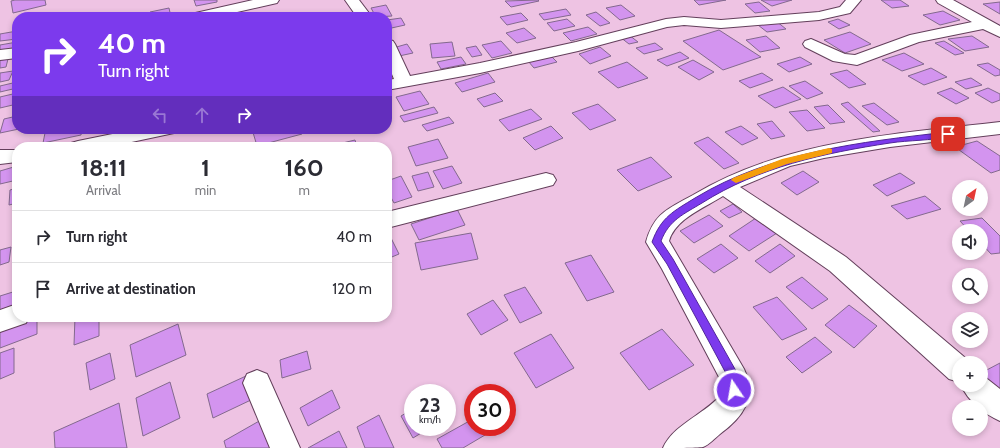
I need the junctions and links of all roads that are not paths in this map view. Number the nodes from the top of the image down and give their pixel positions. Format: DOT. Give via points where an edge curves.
graph roads {
  1 [pos="272,0"];
  2 [pos="352,0"];
  3 [pos="854,0"];
  4 [pos="943,0"];
  5 [pos="218,12"];
  6 [pos="362,12"];
  7 [pos="995,27"];
  8 [pos="811,44"];
  9 [pos="12,53"];
  10 [pos="0,55"];
  11 [pos="392,55"];
  12 [pos="404,81"];
  13 [pos="392,84"];
  14 [pos="1000,128"];
  15 [pos="142,134"];
  16 [pos="103,142"];
  17 [pos="12,156"];
  18 [pos="0,157"];
  19 [pos="546,180"];
  20 [pos="723,186"];
  21 [pos="392,219"];
  22 [pos="12,317"];
  23 [pos="0,320"];
  24 [pos="952,364"];
  25 [pos="257,383"];
  26 [pos="984,392"];
  27 [pos="1000,407"];
  28 [pos="692,445"];
  29 [pos="285,448"];
  1 -- 5 [label="street"];
  2 -- 6 [label="street"];
  3 -- 12 [label="street" via="845,10 819,16 721,24 684,21 666,23 488,66"];
  4 -- 7 [label="street"];
  7 -- 8 [label="street" via="916,38 850,61"];
  9 -- 10 [label="street"];
  11 -- 12 [label="street"];
  12 -- 13 [label="street"];
  14 -- 20 [label="street" via="824,152 785,161"];
  15 -- 16 [label="street"];
  17 -- 18 [label="street"];
  19 -- 21 [label="street"];
  20 -- 24 [label="street" via="838,264"];
  20 -- 28 [label="street" via="672,217 661,228 656,242 678,275 734,378 734,401"];
  22 -- 23 [label="street"];
  25 -- 29 [label="street"];
  26 -- 27 [label="street"];
}
